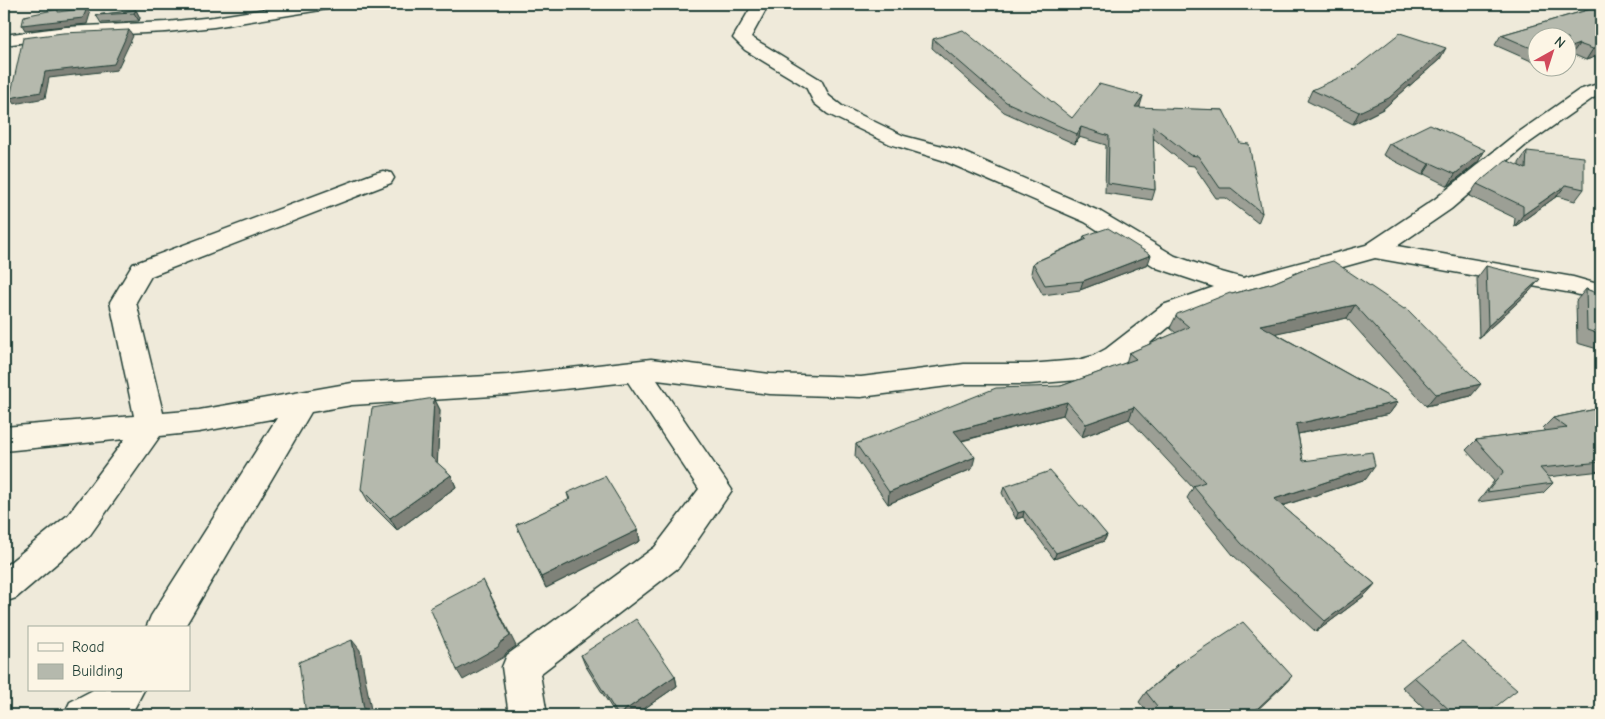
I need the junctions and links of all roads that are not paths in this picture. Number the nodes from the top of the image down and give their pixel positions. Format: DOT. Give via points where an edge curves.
graph roads {
  1 [pos="327,4"];
  2 [pos="761,4"];
  3 [pos="4,40"];
  4 [pos="1601,89"];
  5 [pos="383,178"];
  6 [pos="1375,250"];
  7 [pos="1243,286"];
  8 [pos="1601,293"];
  9 [pos="636,371"];
  10 [pos="302,403"];
  11 [pos="151,426"];
  12 [pos="4,439"];
  13 [pos="4,587"];
  14 [pos="165,626"];
  15 [pos="124,692"];
  16 [pos="83,715"];
  17 [pos="528,715"];
  1 -- 3 [label="street" via="214,22 66,32"];
  2 -- 7 [label="street" via="742,38 814,84 821,99 835,110 897,140 950,154 1093,217 1166,262"];
  4 -- 6 [label="street" via="1586,94 1519,141 1443,204"];
  5 -- 11 [label="street" via="142,270 123,302"];
  6 -- 7 [label="street"];
  6 -- 8 [label="street" via="1573,285"];
  7 -- 9 [label="street" via="1172,312 1116,356 1078,370 964,374 861,387 770,384 651,369"];
  9 -- 10 [label="street" via="508,385 352,394"];
  9 -- 17 [label="street" via="716,490 667,557 520,667"];
  10 -- 11 [label="street"];
  10 -- 14 [label="street"];
  11 -- 12 [label="street"];
  11 -- 13 [label="street" via="79,525"];
  15 -- 16 [label="street" via="122,696"];
}
